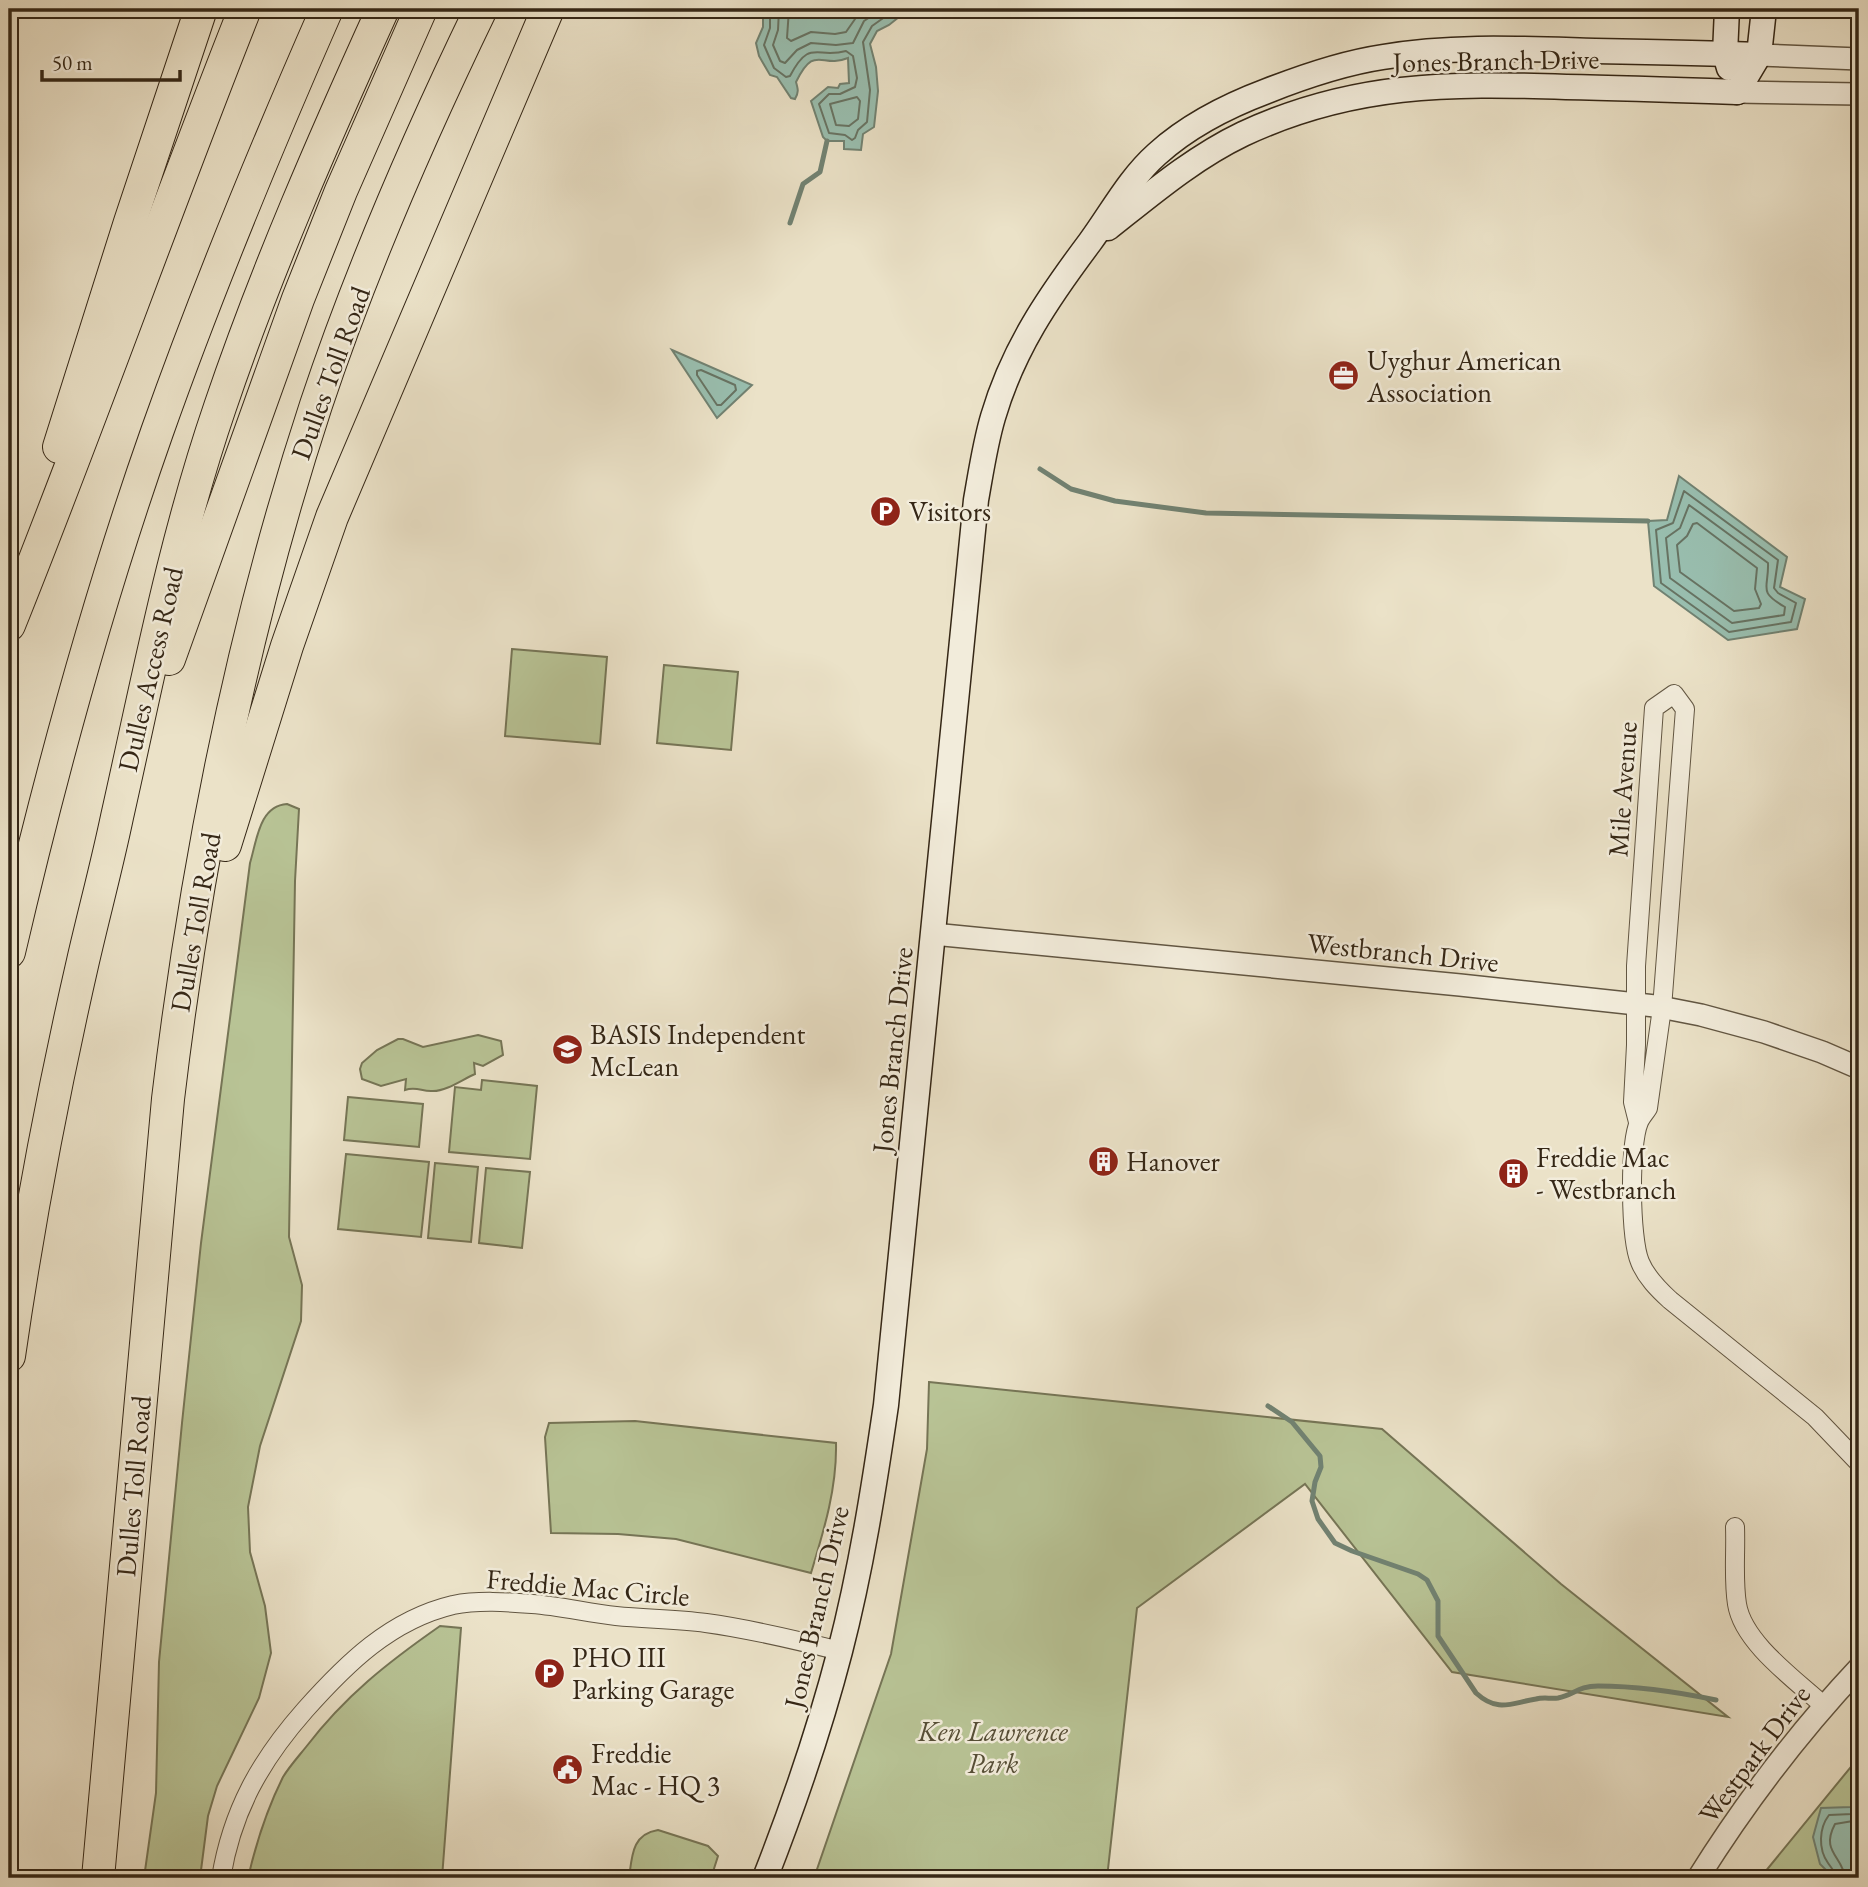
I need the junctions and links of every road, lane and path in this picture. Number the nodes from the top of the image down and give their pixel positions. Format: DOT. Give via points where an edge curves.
graph roads {
  1 [pos="201,9"];
  2 [pos="245,9"];
  3 [pos="327,9"];
  4 [pos="383,9"];
  5 [pos="421,9"];
  6 [pos="548,9"];
  7 [pos="1727,9"];
  8 [pos="1764,9"];
  9 [pos="478,16"];
  10 [pos="1725,54"];
  11 [pos="1759,55"];
  12 [pos="1859,59"];
  13 [pos="1737,92"];
  14 [pos="1859,94"];
  15 [pos="1091,241"];
  16 [pos="9,611"];
  17 [pos="9,625"];
  18 [pos="117,820"];
  19 [pos="933,934"];
  20 [pos="9,952"];
  21 [pos="182,991"];
  22 [pos="1637,1006"];
  23 [pos="1662,1008"];
  24 [pos="1859,1068"];
  25 [pos="1639,1122"];
  26 [pos="9,1356"];
  27 [pos="1859,1463"];
  28 [pos="1735,1527"];
  29 [pos="840,1651"];
  30 [pos="1859,1668"];
  31 [pos="1824,1706"];
  32 [pos="98,1878"];
  33 [pos="221,1878"];
  34 [pos="765,1878"];
  35 [pos="1698,1878"];
  1 -- 16 [label="highway"];
  2 -- 17 [label="highway"];
  3 -- 20 [label="highway, Dulles Access Road" via="211,285 156,434 65,723"];
  4 -- 18 [label="highway, Dulles Access Road" via="251,316 219,408 187,508"];
  5 -- 18 [label="highway" via="298,299 178,631"];
  6 -- 21 [label="highway" via="332,517 264,717"];
  7 -- 10 [label="main road"];
  8 -- 11 [label="main road"];
  9 -- 21 [label="highway, Dulles Toll Road" via="365,274 292,481 235,700"];
  10 -- 11 [label="main road, Jones Branch Drive"];
  10 -- 13 [label="main road"];
  10 -- 15 [label="main road, Jones Branch Drive" via="1466,49 1385,56 1339,66 1242,100 1180,135 1135,177"];
  11 -- 12 [label="street, Jones Branch Drive"];
  11 -- 13 [label="main road"];
  13 -- 14 [label="street, Jones Branch Drive"];
  13 -- 15 [label="main road, Jones Branch Drive" via="1454,85 1347,97 1231,140 1168,180"];
  15 -- 19 [label="main road, Jones Branch Drive" via="1028,332 992,418 975,500"];
  18 -- 26 [label="highway, Dulles Access Road" via="47,1127"];
  19 -- 22 [label="street, Westbranch Drive"];
  19 -- 29 [label="main road, Jones Branch Drive" via="886,1405 867,1527"];
  21 -- 32 [label="highway, Dulles Toll Road" via="163,1150"];
  22 -- 23 [label="street, Westbranch Drive"];
  22 -- 23 [label="street, Mile Avenue" via="1654,708 1674,694 1685,709"];
  22 -- 25 [label="street" via="1633,1102"];
  23 -- 24 [label="street, Westbranch Drive" via="1764,1032"];
  23 -- 25 [label="street" via="1647,1108"];
  25 -- 27 [label="street" via="1634,1147 1634,1236 1649,1278 1815,1417"];
  28 -- 31 [label="street" via="1741,1619 1766,1653"];
  29 -- 33 [label="street, Freddie Mac Circle" via="707,1623 532,1604 453,1605 420,1616 386,1633 353,1659 286,1731 256,1774 236,1816"];
  29 -- 34 [label="main road, Jones Branch Drive" via="811,1752"];
  30 -- 31 [label="street, Westpark Drive"];
  31 -- 35 [label="street, Westpark Drive" via="1760,1785"];
}
